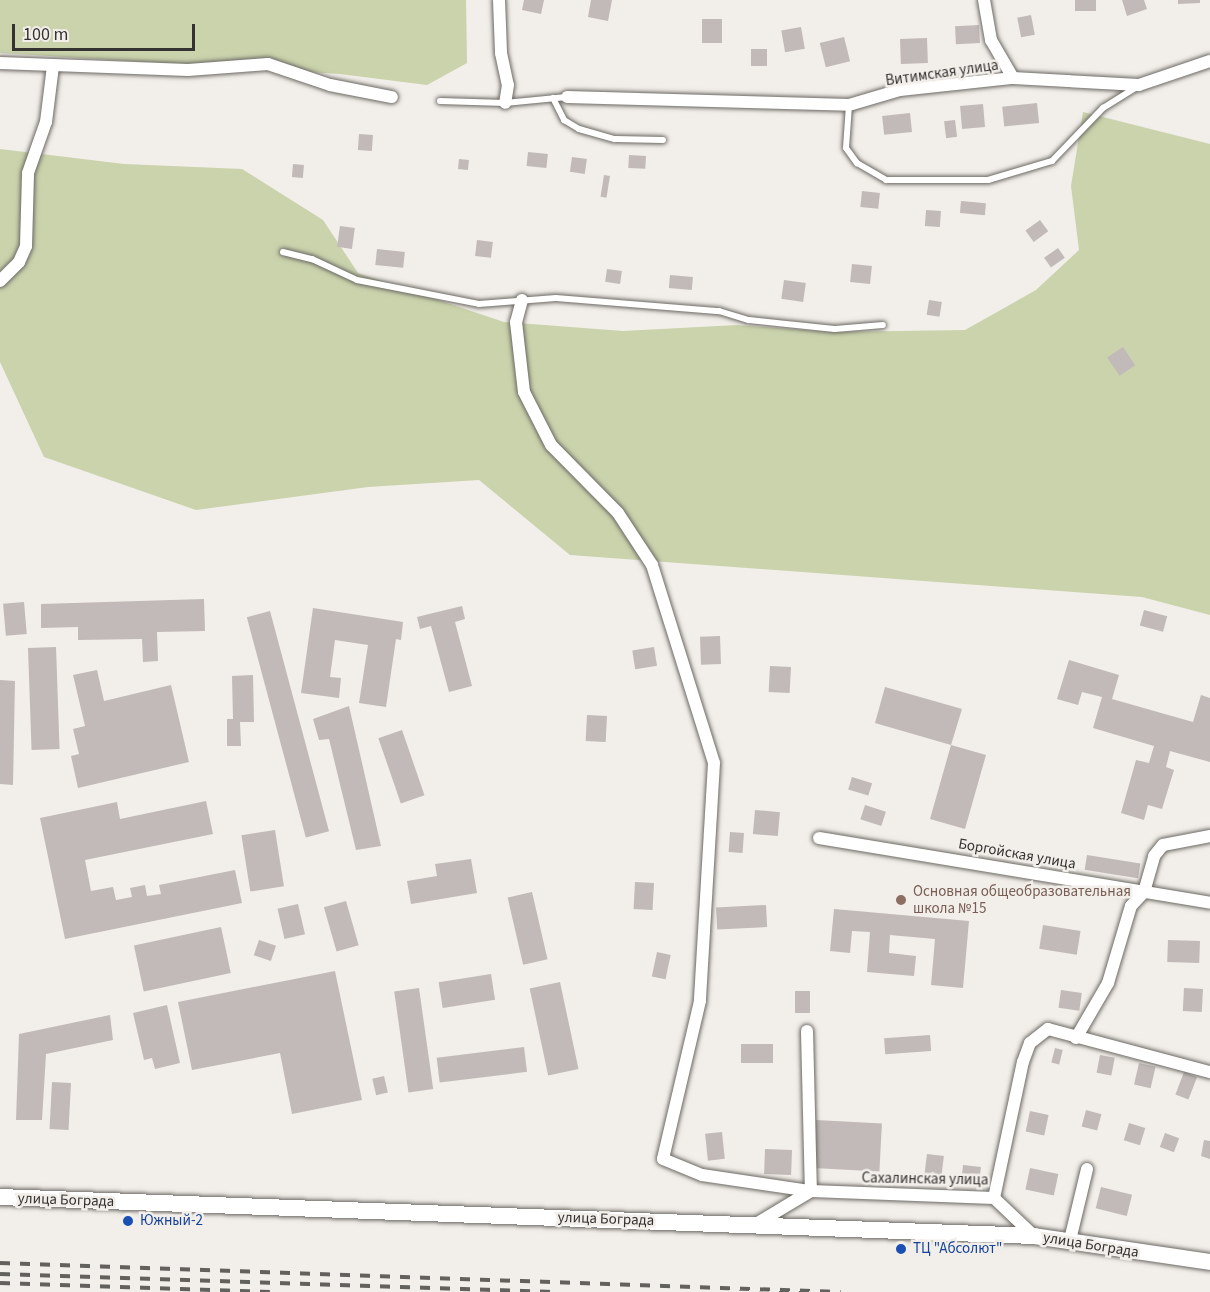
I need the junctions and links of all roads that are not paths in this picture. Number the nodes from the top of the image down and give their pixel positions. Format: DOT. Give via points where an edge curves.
graph roads {
  1 [pos="499,0"];
  2 [pos="984,0"];
  3 [pos="1210,61"];
  4 [pos="0,63"];
  5 [pos="53,66"];
  6 [pos="1013,78"];
  7 [pos="1139,85"];
  8 [pos="393,97"];
  9 [pos="567,97"];
  10 [pos="553,98"];
  11 [pos="440,101"];
  12 [pos="505,103"];
  13 [pos="849,105"];
  14 [pos="663,140"];
  15 [pos="283,252"];
  16 [pos="0,281"];
  17 [pos="522,300"];
  18 [pos="882,325"];
  19 [pos="1210,836"];
  20 [pos="819,838"];
  21 [pos="1144,892"];
  22 [pos="1210,903"];
  23 [pos="807,1031"];
  24 [pos="1076,1038"];
  25 [pos="1210,1072"];
  26 [pos="1087,1169"];
  27 [pos="811,1191"];
  28 [pos="0,1197"];
  29 [pos="994,1198"];
  30 [pos="756,1224"];
  31 [pos="1034,1236"];
  32 [pos="1070,1240"];
  33 [pos="1210,1262"];
  1 -- 12 [label="street" via="501,52 508,85"];
  2 -- 6 [label="street" via="992,40"];
  3 -- 7 [label="street, Витимская улица"];
  4 -- 5 [label="street"];
  5 -- 8 [label="street" via="188,70 268,64 330,85"];
  5 -- 16 [label="street" via="46,122 28,173 26,246 19,262"];
  6 -- 7 [label="street, Витимская улица"];
  6 -- 13 [label="street, Витимская улица" via="900,90"];
  7 -- 13 [label="lane" via="1103,108 1052,161 988,180 886,180 857,163 846,148"];
  9 -- 10 [label="lane"];
  9 -- 13 [label="street, Витимская улица"];
  10 -- 12 [label="lane"];
  10 -- 14 [label="lane" via="564,120 579,129 615,139"];
  11 -- 12 [label="lane"];
  15 -- 17 [label="lane" via="357,280 479,304"];
  17 -- 18 [label="lane" via="556,298 719,311 749,320 835,329"];
  17 -- 27 [label="street, Сахалинская улица" via="516,321 524,392 551,445 618,513 652,565 714,763 700,1001 663,1159 702,1175"];
  19 -- 21 [label="street" via="1163,845 1155,856"];
  20 -- 21 [label="street, Боргойская улица"];
  21 -- 22 [label="street, Боргойская улица"];
  21 -- 24 [label="street" via="1131,906 1108,983"];
  23 -- 27 [label="street"];
  24 -- 25 [label="street, Сахалинская улица"];
  24 -- 29 [label="street, Сахалинская улица" via="1047,1029 1030,1043"];
  26 -- 32 [label="street"];
  27 -- 29 [label="street, Сахалинская улица"];
  27 -- 30 [label="street"];
  28 -- 30 [label="main road, улица Бограда"];
  29 -- 31 [label="street"];
  30 -- 31 [label="main road, улица Бограда"];
  31 -- 32 [label="main road, улица Бограда"];
  32 -- 33 [label="main road, улица Бограда"];
}
